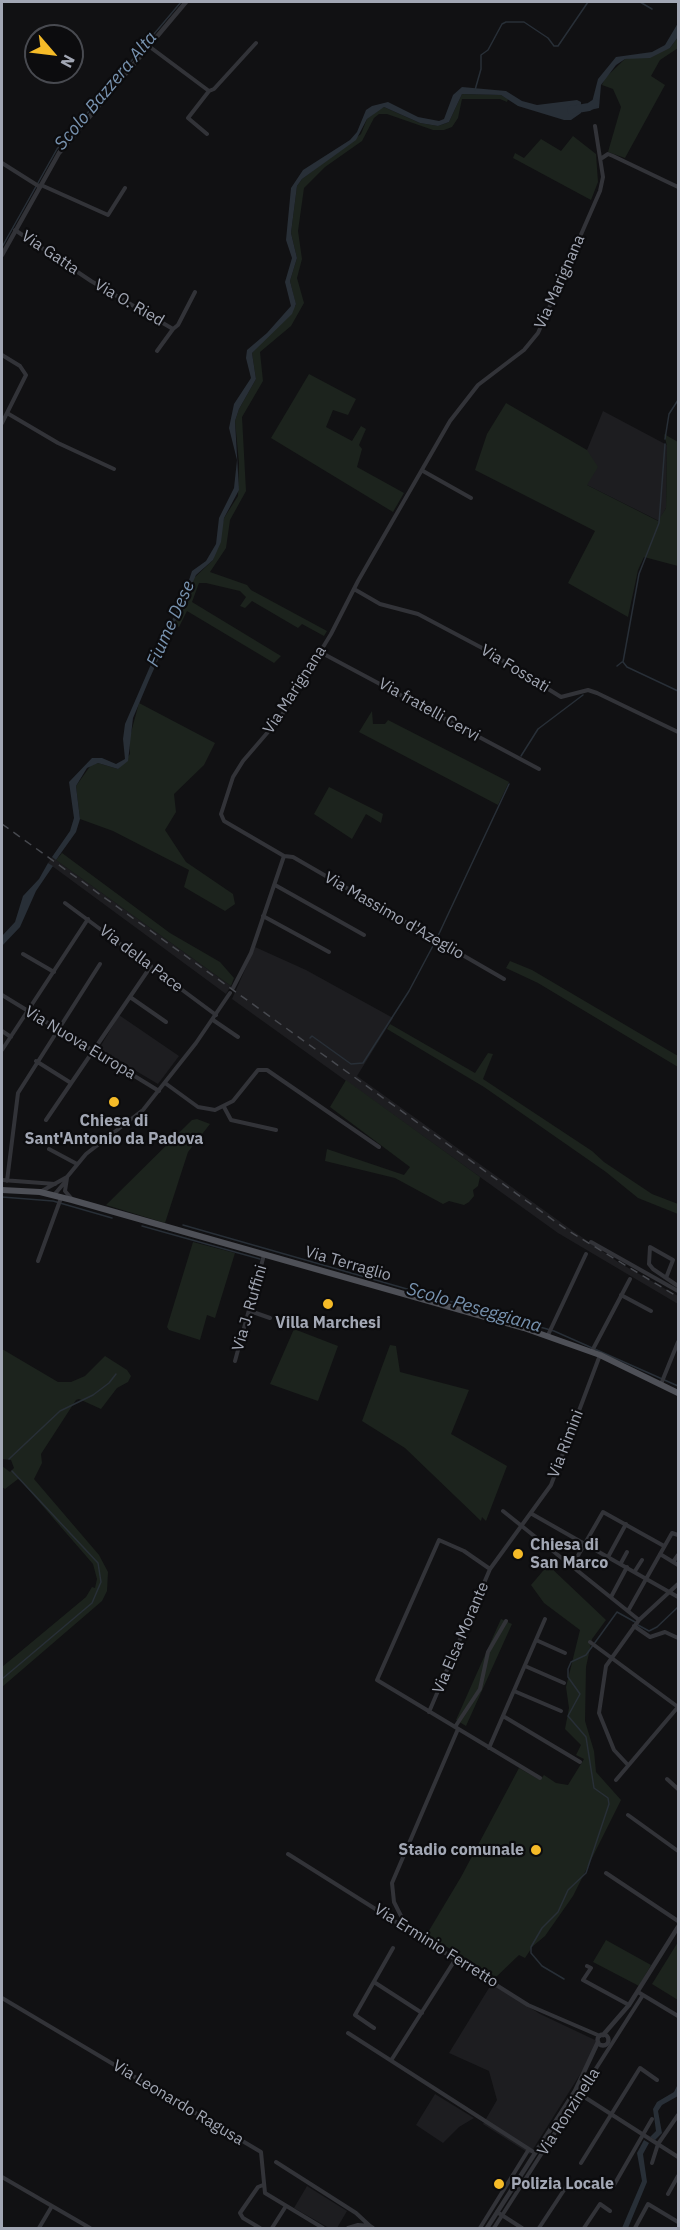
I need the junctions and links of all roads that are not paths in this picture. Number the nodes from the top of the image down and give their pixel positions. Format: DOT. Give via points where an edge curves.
graph roads {
  1 [pos="186,2"];
  2 [pos="256,43"];
  3 [pos="150,47"];
  4 [pos="209,91"];
  5 [pos="595,126"];
  6 [pos="207,134"];
  7 [pos="602,158"];
  8 [pos="2,163"];
  9 [pos="41,186"];
  10 [pos="125,188"];
  11 [pos="678,188"];
  12 [pos="15,230"];
  13 [pos="2,255"];
  14 [pos="84,276"];
  15 [pos="195,292"];
  16 [pos="173,328"];
  17 [pos="157,351"];
  18 [pos="2,355"];
  19 [pos="7,413"];
  20 [pos="2,423"];
  21 [pos="114,469"];
  22 [pos="423,471"];
  23 [pos="471,498"];
  24 [pos="354,589"];
  25 [pos="320,652"];
  26 [pos="678,732"];
  27 [pos="539,769"];
  28 [pos="284,856"];
  29 [pos="275,885"];
  30 [pos="65,903"];
  31 [pos="263,916"];
  32 [pos="88,919"];
  33 [pos="364,935"];
  34 [pos="329,952"];
  35 [pos="23,954"];
  36 [pos="100,964"];
  37 [pos="151,966"];
  38 [pos="54,972"];
  39 [pos="504,979"];
  40 [pos="233,988"];
  41 [pos="230,993"];
  42 [pos="2,995"];
  43 [pos="130,997"];
  44 [pos="28,1012"];
  45 [pos="214,1016"];
  46 [pos="166,1022"];
  47 [pos="57,1029"];
  48 [pos="2,1031"];
  49 [pos="238,1036"];
  50 [pos="11,1037"];
  51 [pos="2,1050"];
  52 [pos="94,1051"];
  53 [pos="36,1062"];
  54 [pos="71,1083"];
  55 [pos="165,1083"];
  56 [pos="159,1091"];
  57 [pos="224,1107"];
  58 [pos="46,1120"];
  59 [pos="276,1130"];
  60 [pos="378,1147"];
  61 [pos="49,1149"];
  62 [pos="77,1164"];
  63 [pos="67,1179"];
  64 [pos="4,1181"];
  65 [pos="56,1184"];
  66 [pos="2,1190"];
  67 [pos="40,1192"];
  68 [pos="59,1199"];
  69 [pos="72,1200"];
  70 [pos="591,1242"];
  71 [pos="265,1254"];
  72 [pos="586,1254"];
  73 [pos="38,1261"];
  74 [pos="666,1278"];
  75 [pos="630,1279"];
  76 [pos="678,1286"];
  77 [pos="678,1291"];
  78 [pos="621,1295"];
  79 [pos="250,1311"];
  80 [pos="651,1311"];
  81 [pos="270,1318"];
  82 [pos="549,1332"];
  83 [pos="678,1341"];
  84 [pos="594,1348"];
  85 [pos="600,1355"];
  86 [pos="235,1361"];
  87 [pos="663,1380"];
  88 [pos="678,1393"];
  89 [pos="503,1511"];
  90 [pos="532,1514"];
  91 [pos="626,1524"];
  92 [pos="521,1527"];
  93 [pos="678,1535"];
  94 [pos="586,1544"];
  95 [pos="664,1546"];
  96 [pos="627,1552"];
  97 [pos="660,1554"];
  98 [pos="678,1555"];
  99 [pos="608,1557"];
  100 [pos="642,1560"];
  101 [pos="673,1562"];
  102 [pos="621,1563"];
  103 [pos="493,1564"];
  104 [pos="678,1565"];
  105 [pos="572,1566"];
  106 [pos="627,1567"];
  107 [pos="490,1569"];
  108 [pos="635,1571"];
  109 [pos="648,1578"];
  110 [pos="678,1584"];
  111 [pos="670,1592"];
  112 [pos="610,1597"];
  113 [pos="678,1597"];
  114 [pos="628,1611"];
  115 [pos="545,1619"];
  116 [pos="506,1621"];
  117 [pos="637,1623"];
  118 [pos="678,1638"];
  119 [pos="536,1640"];
  120 [pos="590,1642"];
  121 [pos="565,1653"];
  122 [pos="612,1657"];
  123 [pos="525,1666"];
  124 [pos="564,1683"];
  125 [pos="514,1690"];
  126 [pos="678,1707"];
  127 [pos="429,1712"];
  128 [pos="561,1712"];
  129 [pos="503,1716"];
  130 [pos="457,1728"];
  131 [pos="489,1748"];
  132 [pos="580,1762"];
  133 [pos="628,1765"];
  134 [pos="540,1778"];
  135 [pos="666,1779"];
  136 [pos="616,1780"];
  137 [pos="678,1789"];
  138 [pos="628,1815"];
  139 [pos="678,1851"];
  140 [pos="288,1854"];
  141 [pos="606,1873"];
  142 [pos="678,1920"];
  143 [pos="678,1927"];
  144 [pos="418,1934"];
  145 [pos="393,1948"];
  146 [pos="455,1960"];
  147 [pos="587,1966"];
  148 [pos="374,1982"];
  149 [pos="640,1993"];
  150 [pos="2,1998"];
  151 [pos="629,2005"];
  152 [pos="422,2013"];
  153 [pos="678,2016"];
  154 [pos="374,2028"];
  155 [pos="348,2033"];
  156 [pos="601,2038"];
  157 [pos="594,2054"];
  158 [pos="392,2059"];
  159 [pos="657,2080"];
  160 [pos="575,2091"];
  161 [pos="580,2095"];
  162 [pos="610,2114"];
  163 [pos="678,2115"];
  164 [pos="652,2120"];
  165 [pos="643,2134"];
  166 [pos="658,2144"];
  167 [pos="529,2149"];
  168 [pos="535,2153"];
  169 [pos="678,2157"];
  170 [pos="276,2162"];
  171 [pos="581,2163"];
  172 [pos="652,2163"];
  173 [pos="678,2176"];
  174 [pos="2,2177"];
  175 [pos="614,2184"];
  176 [pos="263,2185"];
  177 [pos="566,2187"];
  178 [pos="668,2194"];
  179 [pos="52,2206"];
  180 [pos="286,2206"];
  181 [pos="610,2211"];
  182 [pos="500,2214"];
  183 [pos="678,2222"];
  184 [pos="372,2227"];
  185 [pos="39,2229"];
  186 [pos="90,2229"];
  187 [pos="260,2229"];
  188 [pos="272,2229"];
  189 [pos="323,2229"];
  190 [pos="348,2229"];
  191 [pos="480,2229"];
  192 [pos="487,2229"];
  193 [pos="494,2229"];
  194 [pos="522,2229"];
  195 [pos="539,2229"];
  196 [pos="584,2229"];
  197 [pos="635,2229"];
  1 -- 3 [label="street, Via Gatta"];
  2 -- 4 [label="street"];
  3 -- 4 [label="street"];
  3 -- 9 [label="street, Via Gatta" via="63,148"];
  4 -- 6 [label="street" via="188,118"];
  5 -- 7 [label="street, Via Marignana"];
  7 -- 11 [label="street" via="614,156"];
  7 -- 22 [label="street, Via Marignana" via="600,191 538,333 525,350 469,395"];
  8 -- 9 [label="street"];
  9 -- 10 [label="street" via="108,215"];
  9 -- 12 [label="street, Via Gatta"];
  12 -- 13 [label="street, Via Gatta"];
  12 -- 14 [label="street, Via Gatta"];
  14 -- 16 [label="street, Via O. Ried"];
  15 -- 16 [label="street, Via O. Ried"];
  16 -- 17 [label="street, Via O. Ried"];
  18 -- 19 [label="street" via="26,374"];
  19 -- 20 [label="street"];
  19 -- 21 [label="street"];
  22 -- 23 [label="street"];
  22 -- 24 [label="street, Via Marignana"];
  24 -- 25 [label="street, Via Marignana"];
  24 -- 26 [label="street, Via Fossati" via="380,604 418,614 561,697 588,690"];
  25 -- 27 [label="street, Via fratelli Cervi"];
  25 -- 28 [label="street, Via Marignana" via="280,718 243,761 221,814 227,824"];
  28 -- 29 [label="street"];
  28 -- 39 [label="street, Via Massimo d'Azeglio" via="293,857"];
  29 -- 31 [label="street"];
  29 -- 33 [label="street"];
  30 -- 32 [label="street, Via della Pace"];
  31 -- 34 [label="street"];
  31 -- 40 [label="street"];
  32 -- 37 [label="street, Via della Pace"];
  32 -- 38 [label="street"];
  35 -- 38 [label="street"];
  36 -- 47 [label="street"];
  37 -- 43 [label="street"];
  37 -- 45 [label="street, Via della Pace"];
  38 -- 44 [label="street"];
  41 -- 45 [label="street"];
  42 -- 44 [label="street, Via Nuova Europa"];
  43 -- 46 [label="street"];
  43 -- 52 [label="street"];
  44 -- 47 [label="street, Via Nuova Europa"];
  44 -- 50 [label="street"];
  45 -- 49 [label="street"];
  45 -- 55 [label="street"];
  47 -- 52 [label="street, Via Nuova Europa"];
  47 -- 53 [label="street"];
  48 -- 50 [label="street"];
  50 -- 51 [label="street"];
  52 -- 54 [label="street"];
  52 -- 56 [label="street, Via Nuova Europa"];
  53 -- 54 [label="street"];
  53 -- 64 [label="street" via="16,1100"];
  54 -- 58 [label="street"];
  55 -- 56 [label="street"];
  55 -- 57 [label="street" via="198,1107"];
  56 -- 62 [label="street" via="143,1110"];
  57 -- 59 [label="street" via="231,1120"];
  57 -- 60 [label="street" via="241,1093 258,1070 267,1070"];
  61 -- 62 [label="street"];
  62 -- 63 [label="street"];
  63 -- 65 [label="street"];
  63 -- 68 [label="street"];
  63 -- 69 [label="street" via="65,1191"];
  64 -- 65 [label="street"];
  65 -- 67 [label="street"];
  65 -- 68 [label="street" via="53,1191"];
  66 -- 67 [label="main road, Via Terraglio"];
  67 -- 68 [label="main road, Via Terraglio"];
  68 -- 69 [label="main road, Via Terraglio"];
  68 -- 73 [label="street"];
  69 -- 71 [label="main road, Via Terraglio"];
  70 -- 77 [label="street"];
  71 -- 79 [label="street, Via J. Ruffini"];
  71 -- 82 [label="main road, Via Terraglio"];
  72 -- 82 [label="street"];
  74 -- 74 [label="street" via="649,1264 650,1247 673,1260"];
  74 -- 76 [label="street"];
  75 -- 78 [label="street"];
  78 -- 80 [label="street"];
  78 -- 84 [label="street"];
  79 -- 81 [label="street"];
  79 -- 86 [label="street, Via J. Ruffini"];
  82 -- 84 [label="main road, Via Terraglio"];
  83 -- 87 [label="street"];
  84 -- 85 [label="main road, Via Terraglio"];
  85 -- 87 [label="main road, Via Terraglio"];
  85 -- 90 [label="street, Via Rimini" via="551,1485"];
  87 -- 88 [label="main road, Via Terraglio"];
  89 -- 92 [label="street"];
  90 -- 92 [label="street, Via Rimini"];
  90 -- 94 [label="street"];
  91 -- 94 [label="street" via="603,1512"];
  91 -- 95 [label="street"];
  91 -- 99 [label="street"];
  92 -- 103 [label="street, Via Rimini"];
  92 -- 105 [label="street"];
  93 -- 95 [label="street" via="672,1533"];
  94 -- 99 [label="street"];
  94 -- 105 [label="street"];
  95 -- 97 [label="street"];
  96 -- 102 [label="street"];
  97 -- 101 [label="street"];
  97 -- 109 [label="street"];
  98 -- 101 [label="street"];
  99 -- 102 [label="street"];
  100 -- 108 [label="street"];
  101 -- 104 [label="street"];
  102 -- 106 [label="street"];
  103 -- 107 [label="street, Via Elsa Morante"];
  105 -- 112 [label="street"];
  106 -- 108 [label="street"];
  106 -- 112 [label="street"];
  107 -- 127 [label="street, Via Elsa Morante"];
  107 -- 127 [label="street" via="439,1540 377,1680"];
  108 -- 109 [label="street"];
  109 -- 111 [label="street"];
  109 -- 114 [label="street"];
  110 -- 111 [label="street"];
  111 -- 113 [label="street"];
  111 -- 117 [label="street"];
  112 -- 114 [label="street"];
  114 -- 117 [label="street"];
  115 -- 119 [label="street"];
  116 -- 130 [label="street" via="488,1652 480,1689"];
  117 -- 118 [label="street" via="650,1637 665,1632"];
  117 -- 122 [label="street"];
  119 -- 121 [label="street"];
  119 -- 123 [label="street"];
  120 -- 122 [label="street"];
  122 -- 126 [label="street"];
  122 -- 133 [label="street" via="606,1666 599,1713 614,1750"];
  123 -- 124 [label="street"];
  123 -- 125 [label="street"];
  125 -- 128 [label="street"];
  125 -- 129 [label="street"];
  126 -- 133 [label="street"];
  127 -- 130 [label="street"];
  129 -- 131 [label="street"];
  129 -- 132 [label="street"];
  130 -- 131 [label="street"];
  130 -- 144 [label="street" via="392,1883 394,1902 403,1920"];
  131 -- 134 [label="street"];
  133 -- 136 [label="street"];
  135 -- 137 [label="street"];
  138 -- 139 [label="street"];
  140 -- 144 [label="street, Via Erminio Ferretto"];
  141 -- 142 [label="street"];
  143 -- 149 [label="street, Via Ronzinella"];
  144 -- 146 [label="street, Via Erminio Ferretto"];
  145 -- 148 [label="street"];
  146 -- 152 [label="street"];
  146 -- 156 [label="street, Via Erminio Ferretto" via="534,2008"];
  147 -- 151 [label="street" via="591,1968 583,1980"];
  148 -- 152 [label="street"];
  148 -- 154 [label="street" via="355,2015"];
  149 -- 151 [label="street, Via Ronzinella"];
  149 -- 153 [label="street"];
  149 -- 161 [label="street, Via Ronzinella"];
  150 -- 176 [label="street, Via Leonardo Ragusa" via="261,2152"];
  151 -- 156 [label="street, Via Ronzinella"];
  152 -- 158 [label="street"];
  155 -- 167 [label="street, Via Ronzinella"];
  156 -- 157 [label="street, Via Ronzinella"];
  156 -- 157 [label="street, Via Ronzinella" via="604,2045"];
  157 -- 160 [label="street, Via Ronzinella"];
  159 -- 162 [label="street" via="640,2068"];
  160 -- 161 [label="street"];
  160 -- 168 [label="street, Via Ronzinella"];
  161 -- 162 [label="street"];
  161 -- 182 [label="street, Via Ronzinella"];
  162 -- 165 [label="street"];
  162 -- 171 [label="street"];
  163 -- 166 [label="street"];
  164 -- 165 [label="street"];
  165 -- 166 [label="street"];
  165 -- 175 [label="street"];
  166 -- 169 [label="street"];
  166 -- 172 [label="street"];
  167 -- 168 [label="street, Via Ronzinella"];
  167 -- 191 [label="street"];
  168 -- 182 [label="street, Via Ronzinella"];
  170 -- 184 [label="street"];
  173 -- 178 [label="street"];
  174 -- 179 [label="street"];
  176 -- 180 [label="street" via="267,2195"];
  176 -- 187 [label="street" via="240,2213"];
  177 -- 195 [label="street"];
  179 -- 185 [label="street"];
  179 -- 186 [label="street"];
  180 -- 188 [label="street"];
  180 -- 189 [label="street"];
  181 -- 196 [label="street" via="600,2204"];
  182 -- 192 [label="street, Via Ronzinella"];
  182 -- 193 [label="street, Via Ronzinella"];
  182 -- 194 [label="street"];
  183 -- 197 [label="street" via="648,2204"];
  184 -- 190 [label="street" via="357,2225"];
}
